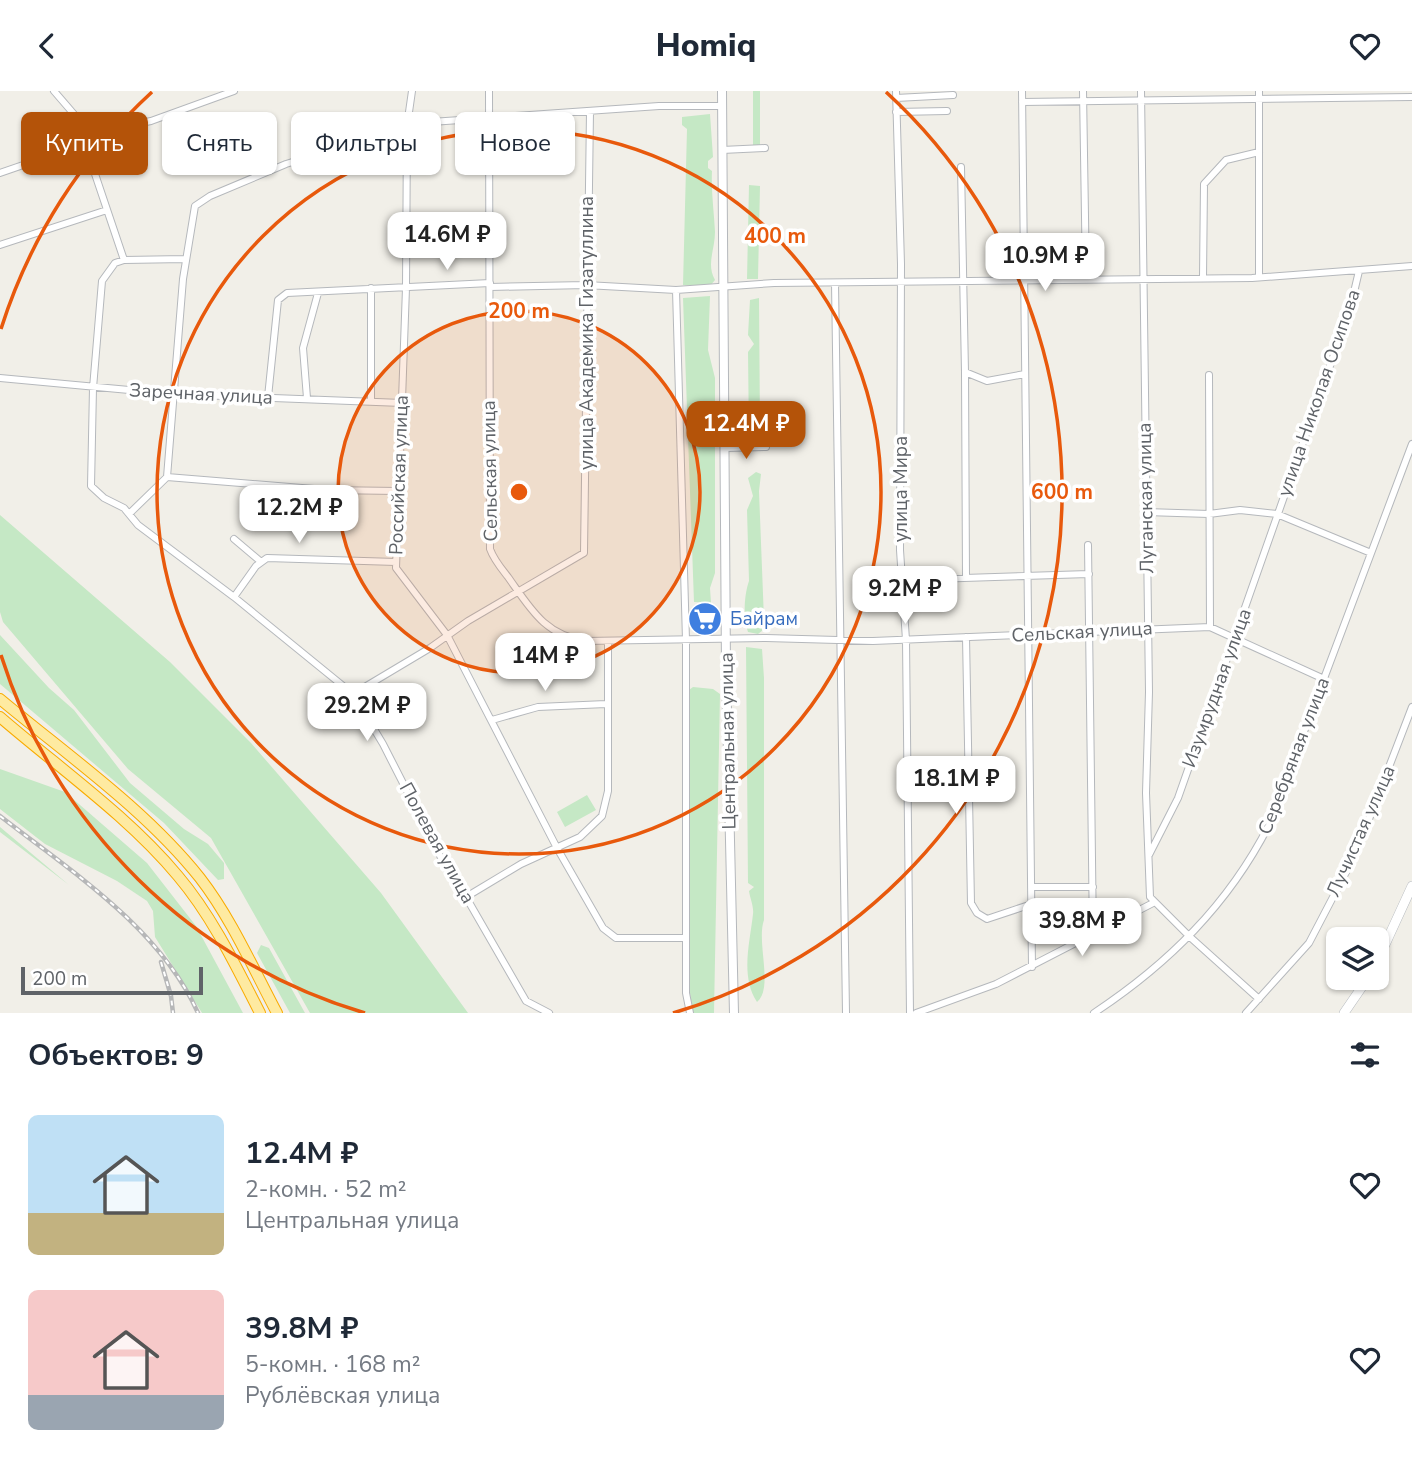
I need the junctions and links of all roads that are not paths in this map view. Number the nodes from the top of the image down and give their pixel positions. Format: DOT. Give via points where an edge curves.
graph roads {
  1 [pos="54,91"];
  2 [pos="234,91"];
  3 [pos="412,91"];
  4 [pos="489,91"];
  5 [pos="722,91"];
  6 [pos="1022,91"];
  7 [pos="1083,91"];
  8 [pos="1141,91"];
  9 [pos="1203,91"];
  10 [pos="1259,91"];
  11 [pos="896,94"];
  12 [pos="953,95"];
  13 [pos="1315,95"];
  14 [pos="1362,95"];
  15 [pos="1412,97"];
  16 [pos="1259,100"];
  17 [pos="1203,101"];
  18 [pos="1022,102"];
  19 [pos="1083,103"];
  20 [pos="1142,103"];
  21 [pos="721,106"];
  22 [pos="947,111"];
  23 [pos="72,112"];
  24 [pos="409,112"];
  25 [pos="491,112"];
  26 [pos="590,112"];
  27 [pos="896,112"];
  28 [pos="575,113"];
  29 [pos="148,122"];
  30 [pos="765,148"];
  31 [pos="722,150"];
  32 [pos="1259,152"];
  33 [pos="291,161"];
  34 [pos="21,166"];
  35 [pos="961,167"];
  36 [pos="0,173"];
  37 [pos="98,175"];
  38 [pos="407,175"];
  39 [pos="491,175"];
  40 [pos="107,210"];
  41 [pos="0,245"];
  42 [pos="185,259"];
  43 [pos="124,260"];
  44 [pos="1412,267"];
  45 [pos="1359,271"];
  46 [pos="1259,277"];
  47 [pos="1144,278"];
  48 [pos="1203,278"];
  49 [pos="1024,279"];
  50 [pos="1086,279"];
  51 [pos="962,281"];
  52 [pos="835,282"];
  53 [pos="899,282"];
  54 [pos="490,285"];
  55 [pos="586,285"];
  56 [pos="370,288"];
  57 [pos="406,288"];
  58 [pos="726,289"];
  59 [pos="676,290"];
  60 [pos="318,293"];
  61 [pos="965,372"];
  62 [pos="1025,373"];
  63 [pos="1209,375"];
  64 [pos="0,378"];
  65 [pos="93,388"];
  66 [pos="172,394"];
  67 [pos="268,397"];
  68 [pos="307,398"];
  69 [pos="371,400"];
  70 [pos="402,403"];
  71 [pos="1412,444"];
  72 [pos="766,447"];
  73 [pos="725,448"];
  74 [pos="167,477"];
  75 [pos="398,491"];
  76 [pos="1146,512"];
  77 [pos="130,513"];
  78 [pos="1209,514"];
  79 [pos="1277,514"];
  80 [pos="234,539"];
  81 [pos="1088,545"];
  82 [pos="1371,553"];
  83 [pos="260,561"];
  84 [pos="396,562"];
  85 [pos="1089,574"];
  86 [pos="1028,575"];
  87 [pos="966,577"];
  88 [pos="902,580"];
  89 [pos="519,593"];
  90 [pos="234,597"];
  91 [pos="1210,627"];
  92 [pos="1148,629"];
  93 [pos="1091,633"];
  94 [pos="447,635"];
  95 [pos="1029,635"];
  96 [pos="966,637"];
  97 [pos="1236,638"];
  98 [pos="686,640"];
  99 [pos="726,640"];
  100 [pos="906,640"];
  101 [pos="608,641"];
  102 [pos="840,641"];
  103 [pos="1324,679"];
  104 [pos="354,694"];
  105 [pos="0,699"];
  106 [pos="606,704"];
  107 [pos="1412,707"];
  108 [pos="0,716"];
  109 [pos="492,720"];
  110 [pos="558,848"];
  111 [pos="1147,858"];
  112 [pos="1412,886"];
  113 [pos="1031,887"];
  114 [pos="1093,887"];
  115 [pos="466,897"];
  116 [pos="1153,903"];
  117 [pos="1031,904"];
  118 [pos="1389,936"];
  119 [pos="1093,937"];
  120 [pos="1189,937"];
  121 [pos="685,938"];
  122 [pos="1032,967"];
  123 [pos="1360,990"];
  124 [pos="1259,999"];
  125 [pos="260,1013"];
  126 [pos="277,1013"];
  127 [pos="548,1013"];
  128 [pos="690,1013"];
  129 [pos="734,1013"];
  130 [pos="846,1013"];
  131 [pos="910,1013"];
  132 [pos="916,1013"];
  133 [pos="1094,1013"];
  134 [pos="1246,1013"];
  135 [pos="1344,1013"];
  1 -- 23 [label="street"];
  2 -- 29 [label="street"];
  3 -- 24 [label="street, Российская улица"];
  4 -- 25 [label="street, Сельская улица"];
  5 -- 21 [label="street, Центральная улица"];
  6 -- 18 [label="street"];
  7 -- 19 [label="street"];
  8 -- 20 [label="street, Луганская улица"];
  9 -- 17 [label="street"];
  10 -- 16 [label="street"];
  11 -- 12 [label="street"];
  11 -- 27 [label="street, улица Мира"];
  13 -- 14 [label="street"];
  13 -- 16 [label="street"];
  14 -- 15 [label="street"];
  16 -- 17 [label="street"];
  16 -- 32 [label="street"];
  17 -- 20 [label="street"];
  18 -- 19 [label="street"];
  18 -- 49 [label="street"];
  19 -- 20 [label="street"];
  19 -- 50 [label="street"];
  20 -- 47 [label="street, Луганская улица"];
  21 -- 26 [label="street"];
  21 -- 31 [label="street, Центральная улица"];
  22 -- 27 [label="street"];
  26 -- 28 [label="street"];
  26 -- 55 [label="street, улица Академика Гизатуллина"];
  27 -- 53 [label="street, улица Мира"];
  30 -- 31 [label="street"];
  31 -- 58 [label="street, Центральная улица"];
  32 -- 46 [label="street"];
  32 -- 48 [label="street" via="1226,160 1204,184"];
  33 -- 42 [label="street" via="195,206"];
  34 -- 36 [label="street"];
  35 -- 51 [label="street"];
  37 -- 40 [label="street"];
  38 -- 57 [label="street, Российская улица"];
  39 -- 54 [label="street, Сельская улица"];
  40 -- 41 [label="street"];
  40 -- 43 [label="street"];
  42 -- 43 [label="street"];
  42 -- 66 [label="street"];
  43 -- 65 [label="street" via="115,263 102,281"];
  44 -- 45 [label="street"];
  45 -- 46 [label="street"];
  45 -- 79 [label="street, улица Николая Осипова" via="1350,309"];
  46 -- 48 [label="street"];
  47 -- 48 [label="street"];
  47 -- 50 [label="street"];
  47 -- 76 [label="street, Луганская улица"];
  49 -- 50 [label="street"];
  49 -- 51 [label="street"];
  49 -- 62 [label="street"];
  51 -- 53 [label="street"];
  51 -- 61 [label="street"];
  52 -- 53 [label="street"];
  52 -- 58 [label="street"];
  52 -- 102 [label="street"];
  53 -- 88 [label="street, улица Мира"];
  54 -- 55 [label="street"];
  54 -- 57 [label="street"];
  54 -- 89 [label="street, Сельская улица" via="490,549"];
  55 -- 59 [label="street"];
  55 -- 89 [label="street, улица Академика Гизатуллина" via="584,553"];
  56 -- 57 [label="street"];
  56 -- 60 [label="street"];
  56 -- 69 [label="street"];
  57 -- 70 [label="street, Российская улица"];
  58 -- 59 [label="street"];
  58 -- 73 [label="street, Центральная улица"];
  59 -- 98 [label="street"];
  60 -- 67 [label="street" via="286,293 278,300"];
  60 -- 68 [label="street" via="303,348"];
  61 -- 62 [label="street" via="988,381"];
  61 -- 87 [label="street"];
  62 -- 86 [label="street"];
  63 -- 78 [label="street"];
  64 -- 65 [label="street, Заречная улица"];
  65 -- 66 [label="street, Заречная улица"];
  65 -- 77 [label="street, Полевая улица" via="91,486"];
  66 -- 67 [label="street, Заречная улица"];
  66 -- 74 [label="street"];
  67 -- 68 [label="street, Заречная улица"];
  68 -- 69 [label="street, Заречная улица"];
  69 -- 70 [label="street, Заречная улица"];
  70 -- 75 [label="street, Российская улица"];
  71 -- 82 [label="street, Серебряная улица"];
  72 -- 73 [label="street"];
  73 -- 99 [label="street, Центральная улица"];
  74 -- 75 [label="street"];
  74 -- 77 [label="street"];
  75 -- 84 [label="street, Российская улица"];
  76 -- 78 [label="street"];
  76 -- 92 [label="street, Луганская улица"];
  77 -- 90 [label="street, Полевая улица" via="138,525"];
  78 -- 79 [label="street" via="1241,510"];
  78 -- 91 [label="street"];
  79 -- 82 [label="street"];
  79 -- 97 [label="street, Изумрудная улица"];
  80 -- 83 [label="street"];
  81 -- 85 [label="street"];
  82 -- 103 [label="street, Серебряная улица"];
  83 -- 84 [label="street" via="274,557"];
  83 -- 90 [label="street"];
  84 -- 94 [label="street, Российская улица" via="402,577"];
  85 -- 86 [label="street"];
  85 -- 93 [label="street"];
  86 -- 87 [label="street"];
  86 -- 95 [label="street"];
  87 -- 88 [label="street"];
  88 -- 100 [label="street, улица Мира"];
  89 -- 94 [label="street"];
  89 -- 101 [label="street, Сельская улица" via="537,618 557,634"];
  90 -- 104 [label="street, Полевая улица"];
  91 -- 92 [label="street, Сельская улица"];
  91 -- 97 [label="street, Сельская улица"];
  92 -- 93 [label="street, Сельская улица"];
  92 -- 111 [label="street, Луганская улица"];
  93 -- 95 [label="street, Сельская улица"];
  93 -- 114 [label="street"];
  94 -- 104 [label="street"];
  94 -- 109 [label="street, Российская улица"];
  95 -- 96 [label="street, Сельская улица"];
  95 -- 113 [label="street"];
  96 -- 100 [label="street, Сельская улица"];
  96 -- 117 [label="street" via="971,903 976,913 987,919"];
  97 -- 103 [label="street, Сельская улица"];
  97 -- 111 [label="street, Изумрудная улица" via="1178,798"];
  98 -- 99 [label="street, Сельская улица"];
  98 -- 101 [label="street, Сельская улица"];
  98 -- 121 [label="street"];
  99 -- 102 [label="street, Сельская улица"];
  99 -- 129 [label="street, Центральная улица"];
  100 -- 102 [label="street, Сельская улица"];
  100 -- 131 [label="street, улица Мира"];
  101 -- 106 [label="street"];
  102 -- 130 [label="street"];
  103 -- 120 [label="street, Серебряная улица" via="1269,825 1251,860"];
  104 -- 115 [label="street, Полевая улица" via="458,891"];
  105 -- 126 [label="highway" via="144,820 191,867 217,903"];
  106 -- 109 [label="street" via="538,707"];
  106 -- 110 [label="street" via="605,809 591,829"];
  107 -- 124 [label="street, Лучистая улица" via="1356,853 1309,943"];
  108 -- 125 [label="highway" via="178,875 214,928"];
  109 -- 110 [label="street, Российская улица"];
  110 -- 115 [label="street"];
  110 -- 121 [label="street, Российская улица" via="603,928 616,938"];
  111 -- 116 [label="street, Луганская улица"];
  112 -- 118 [label="main road"];
  113 -- 114 [label="street"];
  113 -- 117 [label="street"];
  114 -- 119 [label="street"];
  115 -- 127 [label="street, Полевая улица" via="526,1001"];
  116 -- 119 [label="street"];
  116 -- 120 [label="street"];
  117 -- 122 [label="street"];
  119 -- 122 [label="street"];
  120 -- 124 [label="street"];
  120 -- 133 [label="street, Серебряная улица" via="1154,971"];
  121 -- 128 [label="street"];
  122 -- 132 [label="street"];
  123 -- 135 [label="main road"];
  124 -- 134 [label="street, Лучистая улица"];
}
